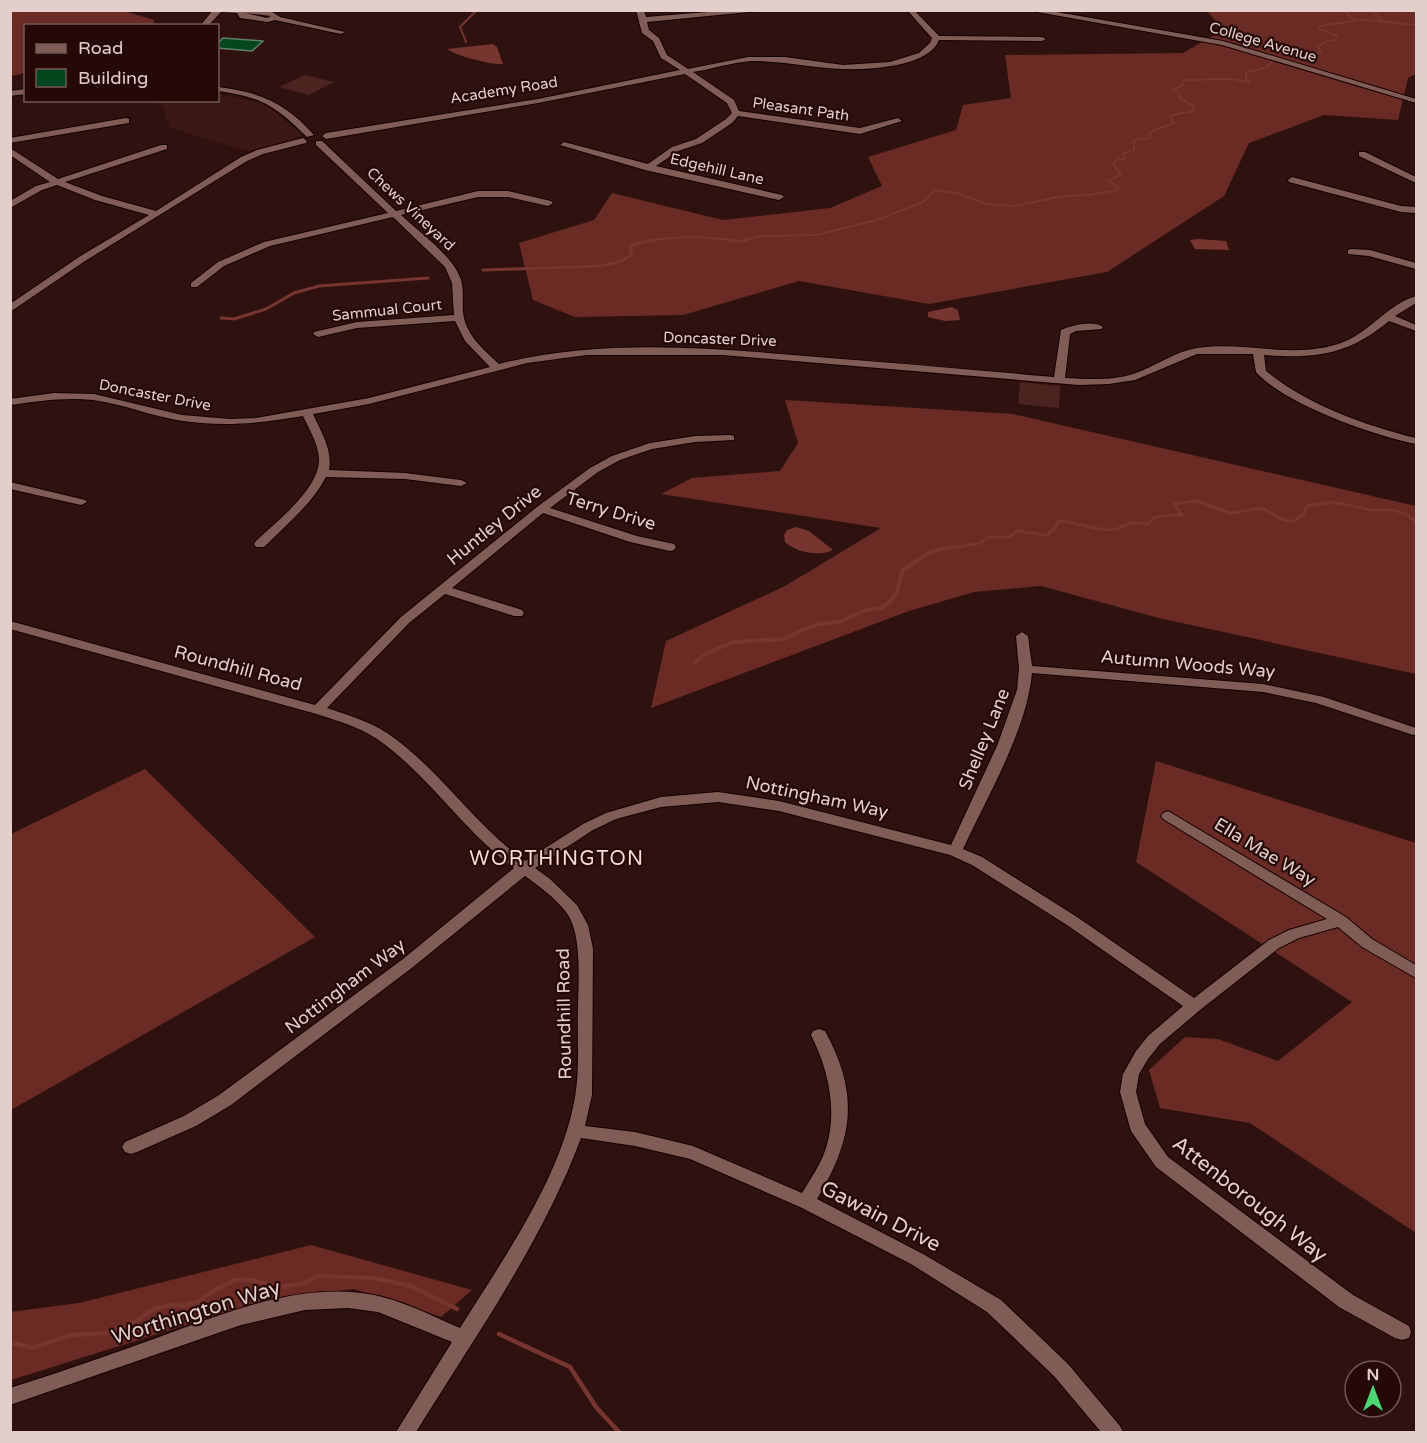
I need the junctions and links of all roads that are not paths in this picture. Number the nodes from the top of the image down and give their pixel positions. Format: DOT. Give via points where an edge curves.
graph roads {
  1 [pos="218,10"];
  2 [pos="223,10"];
  3 [pos="285,10"];
  4 [pos="640,10"];
  5 [pos="766,10"];
  6 [pos="910,10"];
  7 [pos="1029,10"];
  8 [pos="276,16"];
  9 [pos="642,20"];
  10 [pos="205,24"];
  11 [pos="341,32"];
  12 [pos="936,38"];
  13 [pos="1042,39"];
  14 [pos="685,71"];
  15 [pos="219,90"];
  16 [pos="1416,101"];
  17 [pos="736,113"];
  18 [pos="126,121"];
  19 [pos="898,121"];
  20 [pos="307,138"];
  21 [pos="323,140"];
  22 [pos="10,141"];
  23 [pos="564,145"];
  24 [pos="164,147"];
  25 [pos="10,150"];
  26 [pos="1362,154"];
  27 [pos="648,168"];
  28 [pos="1292,180"];
  29 [pos="1416,180"];
  30 [pos="56,182"];
  31 [pos="779,197"];
  32 [pos="548,203"];
  33 [pos="10,205"];
  34 [pos="1416,210"];
  35 [pos="394,213"];
  36 [pos="158,214"];
  37 [pos="1351,252"];
  38 [pos="1416,266"];
  39 [pos="194,285"];
  40 [pos="1416,299"];
  41 [pos="10,309"];
  42 [pos="1388,317"];
  43 [pos="460,318"];
  44 [pos="1098,327"];
  45 [pos="1416,328"];
  46 [pos="318,334"];
  47 [pos="1258,352"];
  48 [pos="496,368"];
  49 [pos="1059,381"];
  50 [pos="10,402"];
  51 [pos="307,413"];
  52 [pos="730,438"];
  53 [pos="1416,441"];
  54 [pos="323,473"];
  55 [pos="461,483"];
  56 [pos="10,485"];
  57 [pos="81,502"];
  58 [pos="542,509"];
  59 [pos="260,544"];
  60 [pos="670,547"];
  61 [pos="443,589"];
  62 [pos="518,613"];
  63 [pos="10,625"];
  64 [pos="1022,636"];
  65 [pos="1026,669"];
  66 [pos="318,710"];
  67 [pos="1413,731"];
  68 [pos="1168,816"];
  69 [pos="954,851"];
  70 [pos="523,869"];
  71 [pos="1341,921"];
  72 [pos="1416,972"];
  73 [pos="1194,1005"];
  74 [pos="819,1035"];
  75 [pos="575,1131"];
  76 [pos="131,1147"];
  77 [pos="806,1202"];
  78 [pos="1402,1332"];
  79 [pos="465,1339"];
  80 [pos="10,1396"];
  81 [pos="406,1432"];
  82 [pos="1113,1432"];
  1 -- 10 [label="street"];
  2 -- 8 [label="street" via="268,20"];
  3 -- 8 [label="street"];
  4 -- 9 [label="street"];
  5 -- 9 [label="street"];
  6 -- 12 [label="street"];
  7 -- 16 [label="street, College Avenue" via="1223,43"];
  8 -- 11 [label="street"];
  9 -- 14 [label="street" via="645,31 656,40 664,56"];
  12 -- 13 [label="street"];
  12 -- 14 [label="street, Academy Road" via="922,55 879,66 843,67 761,58"];
  14 -- 17 [label="street" via="731,102"];
  14 -- 21 [label="street, Academy Road" via="538,101 388,124"];
  15 -- 20 [label="street" via="250,94 276,103"];
  17 -- 19 [label="street, Pleasant Path" via="860,131"];
  17 -- 27 [label="street" via="699,141 675,149"];
  18 -- 22 [label="street"];
  20 -- 21 [label="street, Academy Road"];
  20 -- 36 [label="street" via="252,154"];
  21 -- 35 [label="street, Chews Vineyard"];
  23 -- 27 [label="street, Edgehill Lane"];
  24 -- 30 [label="street"];
  25 -- 30 [label="street"];
  26 -- 29 [label="street"];
  27 -- 31 [label="street, Edgehill Lane"];
  28 -- 34 [label="street"];
  30 -- 33 [label="street"];
  30 -- 36 [label="street"];
  32 -- 35 [label="street" via="488,193"];
  35 -- 39 [label="street" via="249,250 221,264"];
  35 -- 43 [label="street, Chews Vineyard" via="455,273"];
  36 -- 41 [label="street" via="82,259"];
  37 -- 38 [label="street" via="1370,253"];
  40 -- 42 [label="street, Doncaster Drive"];
  42 -- 45 [label="street"];
  42 -- 47 [label="street, Doncaster Drive" via="1355,341 1330,351"];
  43 -- 46 [label="street, Sammual Court" via="357,325"];
  43 -- 48 [label="street, Chews Vineyard" via="466,335"];
  44 -- 49 [label="street" via="1065,332"];
  47 -- 49 [label="street, Doncaster Drive" via="1196,352 1179,355 1127,379"];
  47 -- 53 [label="street" via="1262,372 1282,389 1378,432"];
  48 -- 49 [label="street, Doncaster Drive" via="587,352 696,352"];
  48 -- 51 [label="street, Doncaster Drive" via="396,395"];
  50 -- 51 [label="street, Doncaster Drive" via="54,396 94,397 182,418 230,422"];
  51 -- 54 [label="street" via="323,452"];
  52 -- 58 [label="street, Huntley Drive" via="672,441 632,451 594,470"];
  54 -- 55 [label="street"];
  54 -- 59 [label="street"];
  56 -- 57 [label="street"];
  58 -- 60 [label="street, Terry Drive"];
  58 -- 61 [label="street, Huntley Drive"];
  61 -- 62 [label="street"];
  61 -- 66 [label="street, Huntley Drive" via="381,643"];
  63 -- 66 [label="street, Roundhill Road"];
  64 -- 65 [label="street, Shelley Lane"];
  65 -- 67 [label="street, Autumn Woods Way" via="1263,688 1319,700"];
  65 -- 69 [label="street, Shelley Lane" via="1024,690 1004,746"];
  66 -- 70 [label="street, Roundhill Road" via="362,725 399,748"];
  68 -- 71 [label="street, Ella Mae Way"];
  69 -- 70 [label="street, Nottingham Way" via="779,806 718,797 692,798 637,807 610,816"];
  69 -- 73 [label="street, Nottingham Way" via="1018,886"];
  70 -- 75 [label="street, Roundhill Road" via="545,883 572,909 585,950 584,1084"];
  70 -- 76 [label="street, Nottingham Way" via="408,963 225,1100 190,1121"];
  71 -- 72 [label="street, Ella Mae Way" via="1367,943"];
  71 -- 73 [label="street, Attenborough Way" via="1274,944"];
  73 -- 78 [label="street, Attenborough Way" via="1154,1040 1131,1074 1131,1110 1148,1144 1177,1174 1346,1301"];
  74 -- 77 [label="street" via="828,1052 838,1092 836,1138 830,1160"];
  75 -- 77 [label="street, Gawain Drive" via="635,1139 693,1154"];
  75 -- 79 [label="street, Roundhill Road" via="545,1202"];
  77 -- 82 [label="street, Gawain Drive" via="917,1258 994,1306 1060,1370"];
  79 -- 80 [label="street, Worthington Way" via="385,1307 350,1300 318,1300 224,1322"];
  79 -- 81 [label="street, Roundhill Road"];
}
